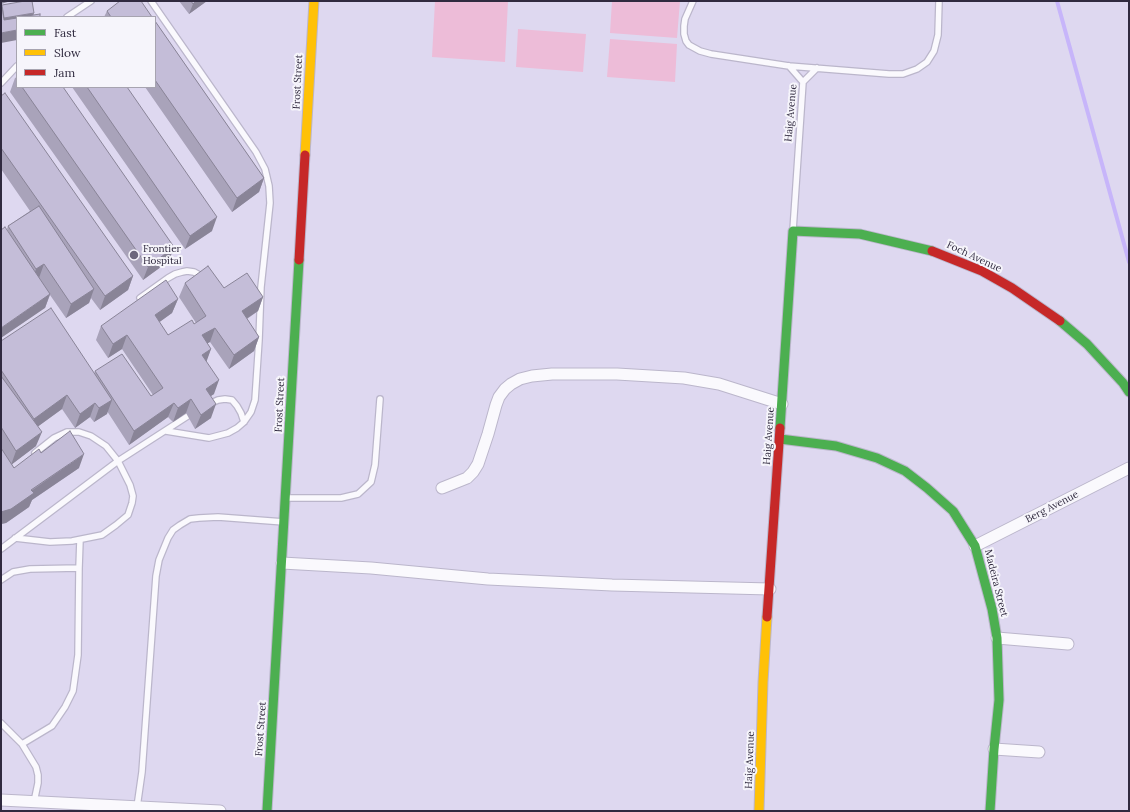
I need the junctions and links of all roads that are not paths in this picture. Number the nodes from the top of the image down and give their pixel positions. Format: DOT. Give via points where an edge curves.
graph roads {
  1 [pos="91,1"];
  2 [pos="151,1"];
  3 [pos="314,1"];
  4 [pos="693,1"];
  5 [pos="939,1"];
  6 [pos="68,16"];
  7 [pos="789,66"];
  8 [pos="16,67"];
  9 [pos="817,68"];
  10 [pos="803,82"];
  11 [pos="1,83"];
  12 [pos="793,231"];
  13 [pos="207,281"];
  14 [pos="140,298"];
  15 [pos="1129,392"];
  16 [pos="380,398"];
  17 [pos="782,404"];
  18 [pos="244,422"];
  19 [pos="166,431"];
  20 [pos="780,439"];
  21 [pos="32,455"];
  22 [pos="118,461"];
  23 [pos="1129,468"];
  24 [pos="442,488"];
  25 [pos="286,498"];
  26 [pos="285,522"];
  27 [pos="15,538"];
  28 [pos="80,540"];
  29 [pos="975,546"];
  30 [pos="1,549"];
  31 [pos="282,563"];
  32 [pos="79,568"];
  33 [pos="1,580"];
  34 [pos="770,589"];
  35 [pos="997,638"];
  36 [pos="1068,644"];
  37 [pos="1,723"];
  38 [pos="22,744"];
  39 [pos="994,749"];
  40 [pos="1039,752"];
  41 [pos="1,800"];
  42 [pos="34,807"];
  43 [pos="137,807"];
  44 [pos="220,811"];
  45 [pos="267,811"];
  46 [pos="759,811"];
  47 [pos="990,811"];
  1 -- 6 [label="lane"];
  2 -- 18 [label="lane" via="256,152 265,169 269,186 270,203 258,286 259,340 255,400"];
  3 -- 25 [label="street, Frost Street"];
  4 -- 7 [label="lane" via="684,26 689,45 711,54"];
  5 -- 9 [label="lane" via="938,35 934,51 927,62 917,69 903,74 876,74"];
  7 -- 9 [label="lane"];
  7 -- 10 [label="lane"];
  8 -- 11 [label="lane"];
  9 -- 10 [label="lane, Haig Avenue"];
  10 -- 12 [label="lane, Haig Avenue"];
  12 -- 15 [label="street, Foch Avenue" via="860,234 934,252 982,271 1056,317 1092,350"];
  12 -- 17 [label="street, Haig Avenue"];
  13 -- 14 [label="lane" via="194,272 182,272"];
  16 -- 25 [label="lane" via="375,466 371,482 358,494 342,498"];
  17 -- 20 [label="street, Haig Avenue"];
  17 -- 24 [label="street" via="719,384 684,378 617,374 532,376 511,384 499,397 486,442 473,472 467,478"];
  18 -- 19 [label="lane" via="228,433 210,438"];
  18 -- 19 [label="lane" via="237,406 232,400 225,399 206,405"];
  19 -- 22 [label="lane"];
  20 -- 29 [label="street, Madeira Street" via="836,446 877,458 905,471 953,511"];
  20 -- 34 [label="street, Haig Avenue"];
  21 -- 22 [label="lane" via="54,438 68,432 79,432 106,446"];
  22 -- 27 [label="lane"];
  22 -- 28 [label="lane" via="133,496 128,515 102,535"];
  23 -- 29 [label="street, Berg Avenue"];
  25 -- 26 [label="street, Frost Street"];
  26 -- 31 [label="street, Frost Street"];
  26 -- 43 [label="lane" via="218,517 190,519 173,530 168,538 156,576 142,772"];
  27 -- 28 [label="lane" via="50,542"];
  27 -- 30 [label="lane"];
  28 -- 32 [label="lane"];
  29 -- 35 [label="street, Madeira Street"];
  31 -- 34 [label="street" via="488,579"];
  31 -- 45 [label="street, Frost Street"];
  32 -- 33 [label="lane" via="30,569 13,572"];
  32 -- 38 [label="lane" via="78,654 73,691 52,726"];
  34 -- 46 [label="street, Haig Avenue"];
  35 -- 36 [label="street"];
  35 -- 39 [label="street, Madeira Street" via="999,700"];
  37 -- 38 [label="lane"];
  38 -- 42 [label="lane" via="38,775"];
  39 -- 40 [label="street"];
  39 -- 47 [label="street, Madeira Street"];
  41 -- 42 [label="street"];
  42 -- 43 [label="street"];
  43 -- 44 [label="street"];
}
